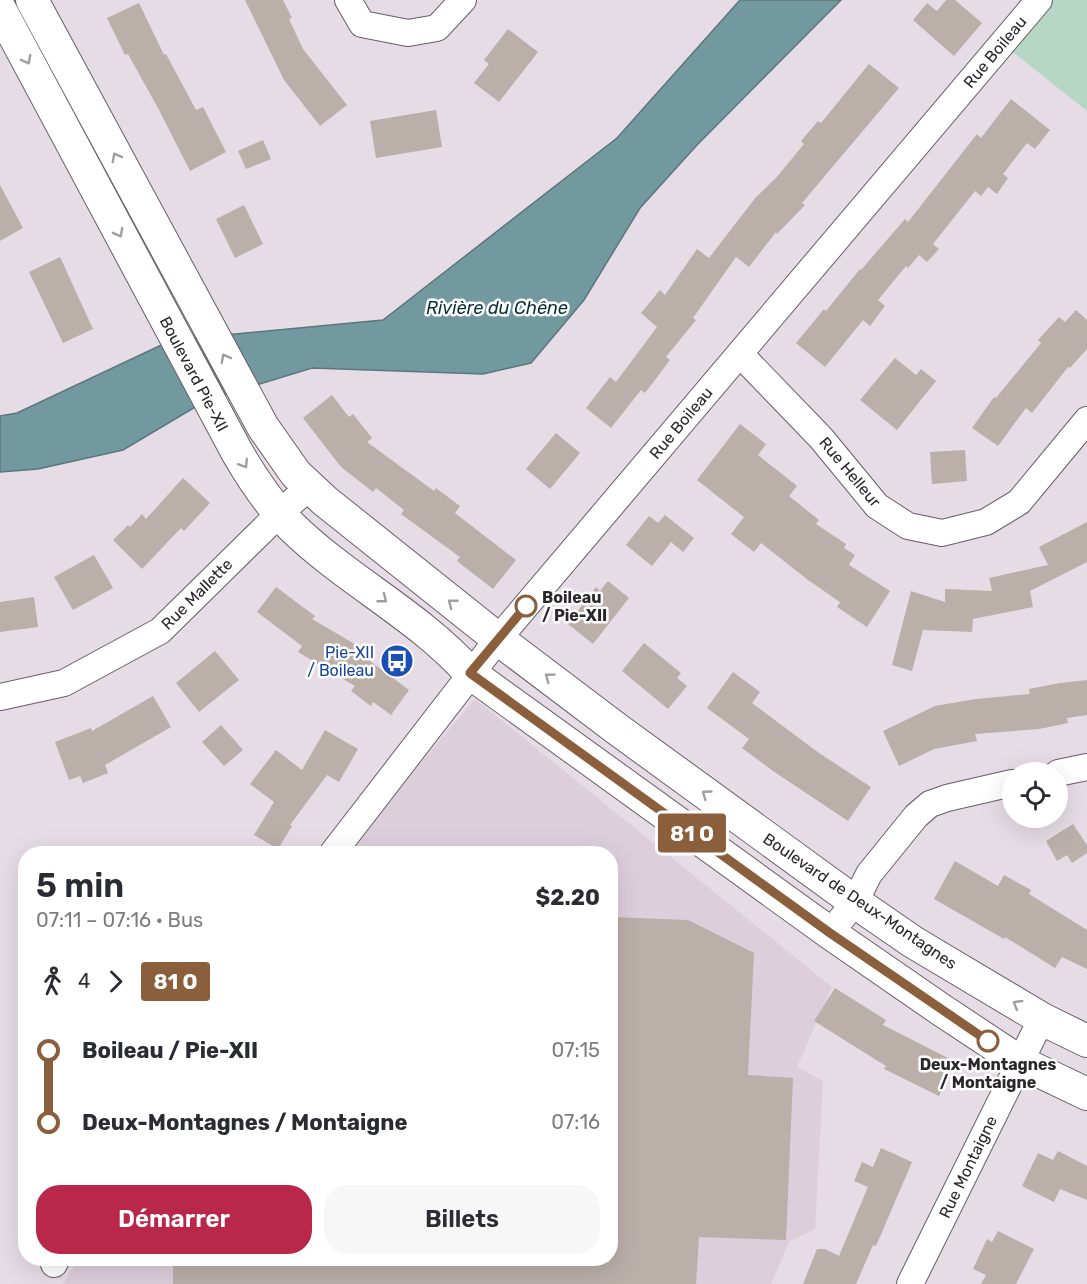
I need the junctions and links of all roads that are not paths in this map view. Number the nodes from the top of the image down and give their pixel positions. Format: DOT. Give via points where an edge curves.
graph roads {
  1 [pos="32,0"];
  2 [pos="348,0"];
  3 [pos="463,0"];
  4 [pos="1039,0"];
  5 [pos="0,9"];
  6 [pos="740,354"];
  7 [pos="1087,420"];
  8 [pos="309,487"];
  9 [pos="279,514"];
  10 [pos="498,639"];
  11 [pos="470,673"];
  12 [pos="0,697"];
  13 [pos="1087,767"];
  14 [pos="1068,771"];
  15 [pos="1002,785"];
  16 [pos="338,846"];
  17 [pos="855,902"];
  18 [pos="830,933"];
  19 [pos="1044,1020"];
  20 [pos="1087,1041"];
  21 [pos="1020,1062"];
  22 [pos="1087,1094"];
  23 [pos="910,1284"];
  8 -- 1 [label="street, one-way" via="275,447 246,398"];
  2 -- 3 [label="street" via="362,24 408,33 437,28"];
  4 -- 6 [label="street, Rue Boileau"];
  5 -- 9 [label="street, Boulevard Pie-XII, one-way" via="246,468"];
  6 -- 7 [label="street, Rue Helleur" via="821,438 877,506 908,526 942,533 986,522 1019,502"];
  6 -- 10 [label="street, Rue Boileau"];
  8 -- 9 [label="street, Rue Mallette"];
  10 -- 8 [label="street, one-way"];
  9 -- 11 [label="street, Boulevard Pie-XII, one-way" via="320,552 451,652"];
  9 -- 12 [label="street, Rue Mallette" via="160,631 64,683"];
  10 -- 11 [label="street, Rue Boileau"];
  17 -- 10 [label="street, Boulevard de Deux-Montagnes, one-way"];
  11 -- 16 [label="street, Rue Boileau"];
  11 -- 18 [label="street"];
  13 -- 14 [label="street"];
  15 -- 17 [label="street" via="930,804 869,874"];
  17 -- 18 [label="street"];
  19 -- 17 [label="street, Boulevard de Deux-Montagnes, one-way" via="913,942"];
  18 -- 21 [label="street"];
  19 -- 20 [label="street, Boulevard de Deux-Montagnes"];
  19 -- 21 [label="street, Rue Montaigne"];
  21 -- 22 [label="street"];
  21 -- 23 [label="street, Rue Montaigne"];
}
